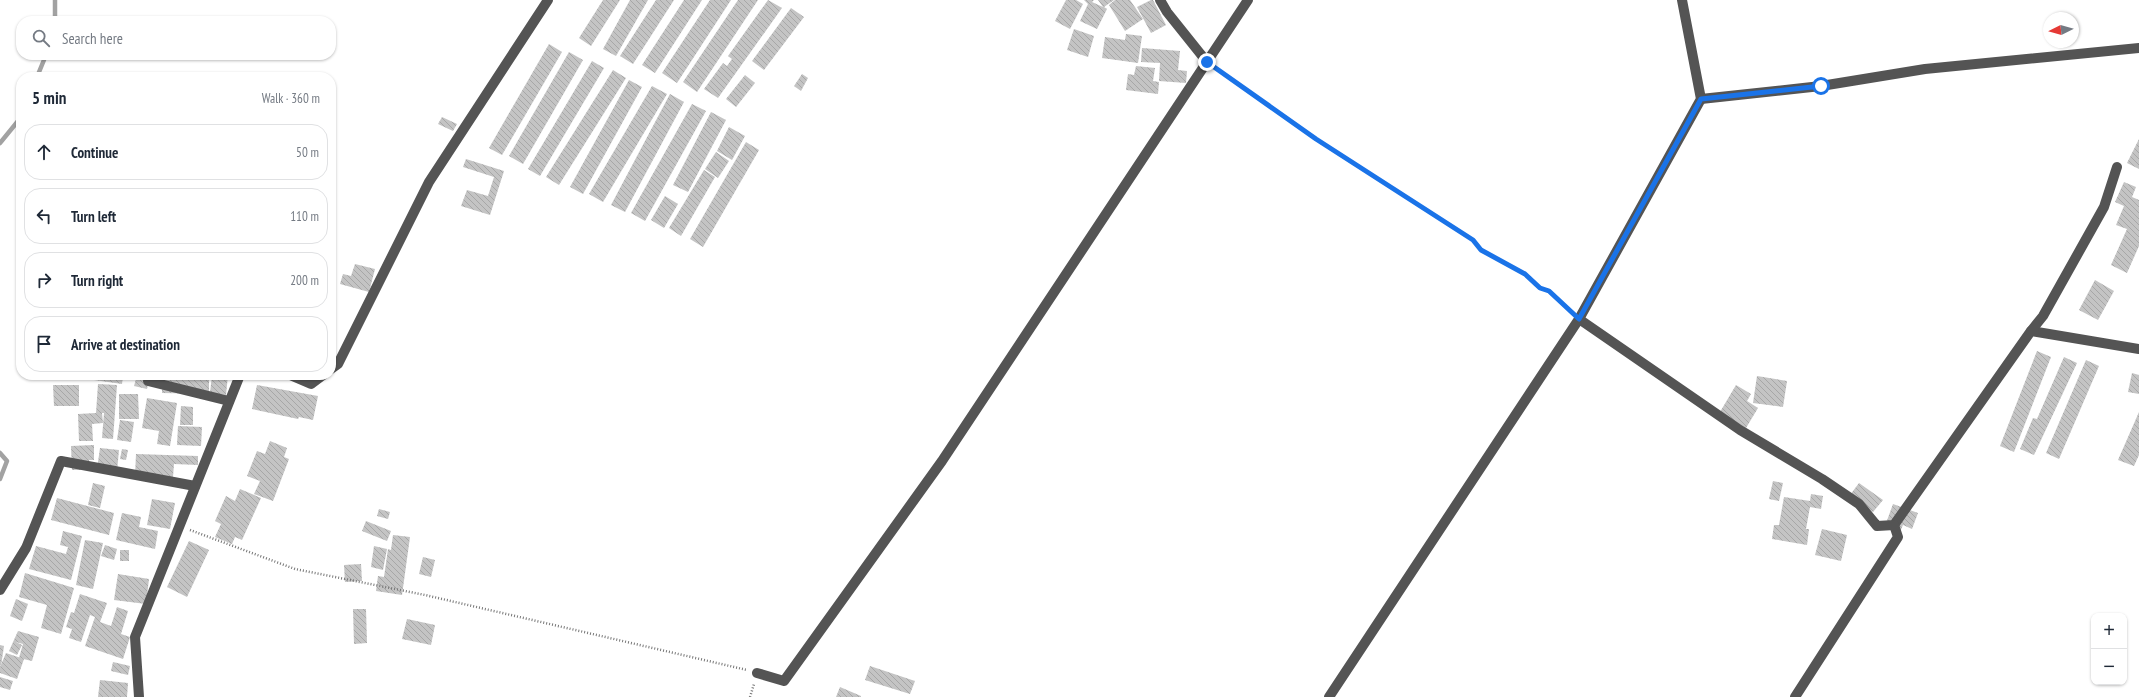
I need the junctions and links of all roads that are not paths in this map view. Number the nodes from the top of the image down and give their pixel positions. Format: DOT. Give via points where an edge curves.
graph roads {
  1 [pos="548,0"];
  2 [pos="1160,0"];
  3 [pos="1248,0"];
  4 [pos="1682,0"];
  5 [pos="2139,48"];
  6 [pos="1207,62"];
  7 [pos="1701,99"];
  8 [pos="2117,167"];
  9 [pos="1579,319"];
  10 [pos="2031,331"];
  11 [pos="2139,349"];
  12 [pos="336,365"];
  13 [pos="238,380"];
  14 [pos="302,380"];
  15 [pos="316,380"];
  16 [pos="148,381"];
  17 [pos="229,401"];
  18 [pos="195,486"];
  19 [pos="1894,525"];
  20 [pos="1877,526"];
  21 [pos="1898,537"];
  22 [pos="0,590"];
  23 [pos="757,673"];
  24 [pos="138,697"];
  25 [pos="1329,697"];
  26 [pos="1795,697"];
  1 -- 12 [label="street" via="429,182"];
  2 -- 6 [label="street"];
  3 -- 6 [label="street"];
  4 -- 7 [label="street"];
  5 -- 7 [label="street" via="1925,69 1821,86"];
  6 -- 23 [label="street" via="942,461 784,681"];
  7 -- 9 [label="street"];
  8 -- 10 [label="street" via="2104,207 2043,316"];
  9 -- 20 [label="street" via="1740,430 1859,504"];
  9 -- 25 [label="street"];
  10 -- 11 [label="street"];
  10 -- 19 [label="street"];
  13 -- 17 [label="street"];
  14 -- 15 [label="street" via="311,384"];
  16 -- 17 [label="street"];
  17 -- 18 [label="street"];
  18 -- 22 [label="street" via="61,461 26,548"];
  18 -- 24 [label="street" via="135,637"];
  19 -- 20 [label="street"];
  19 -- 21 [label="street"];
  20 -- 21 [label="street"];
  21 -- 26 [label="street"];
}
